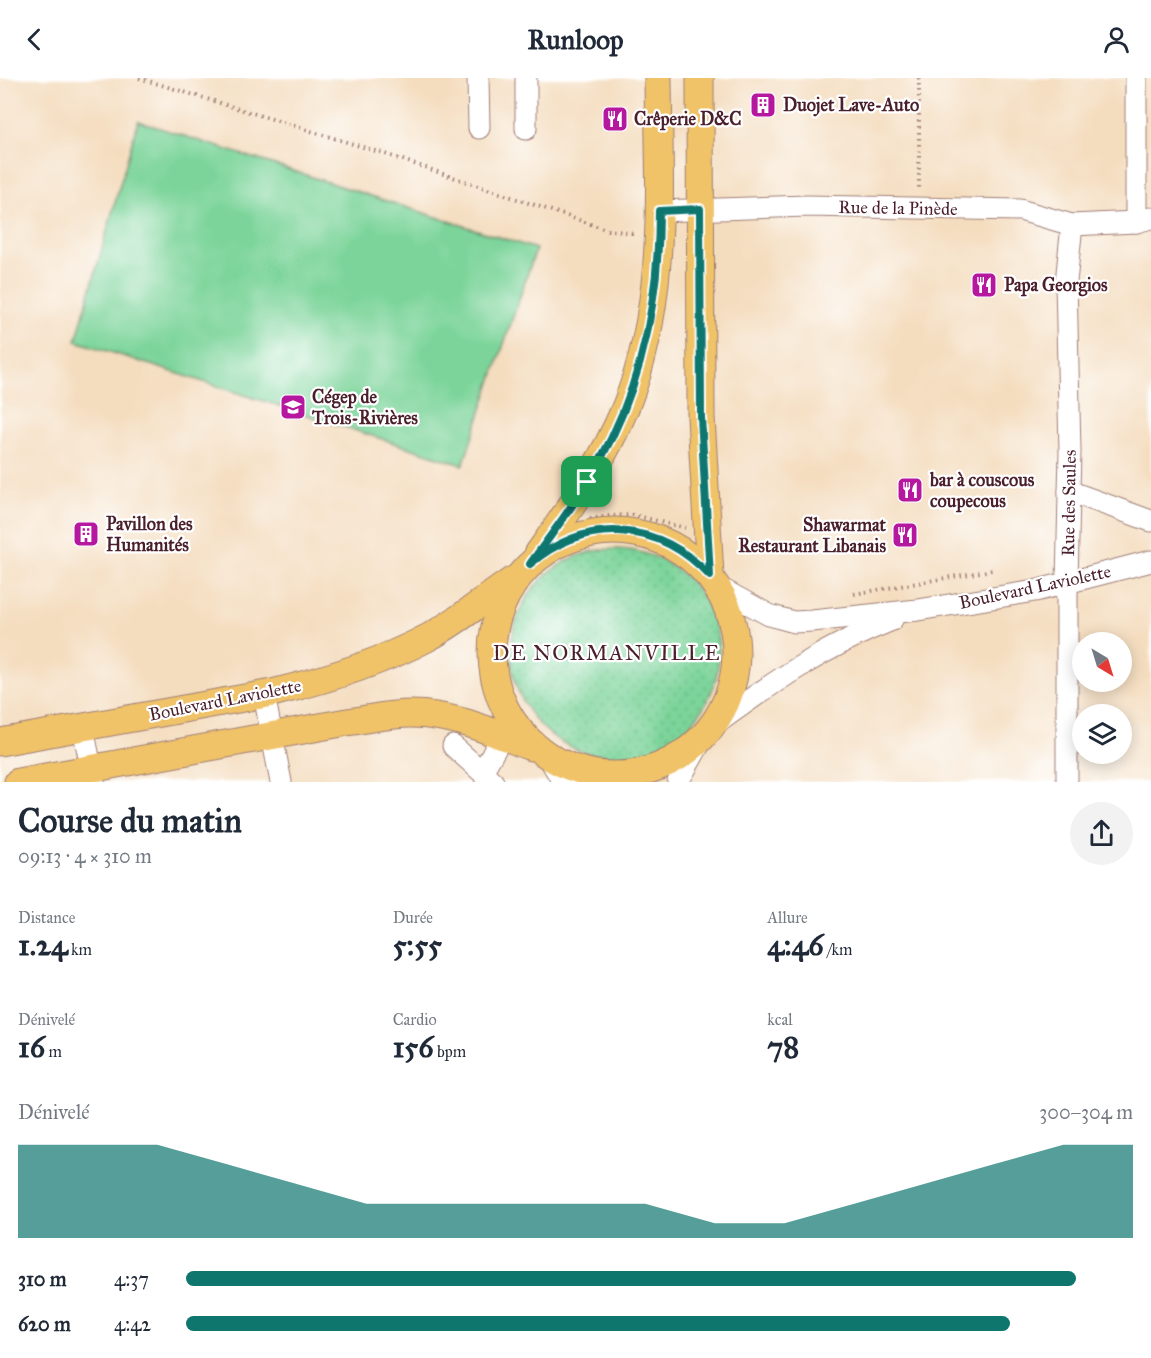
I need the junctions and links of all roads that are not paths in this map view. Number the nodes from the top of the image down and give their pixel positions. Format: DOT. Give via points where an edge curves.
graph roads {
  1 [pos="478,78"];
  2 [pos="526,78"];
  3 [pos="658,78"];
  4 [pos="700,78"];
  5 [pos="1136,78"];
  6 [pos="479,128"];
  7 [pos="526,129"];
  8 [pos="700,209"];
  9 [pos="659,211"];
  10 [pos="1146,223"];
  11 [pos="1072,225"];
  12 [pos="1069,491"];
  13 [pos="1151,520"];
  14 [pos="1151,561"];
  15 [pos="526,569"];
  16 [pos="714,581"];
  17 [pos="1067,582"];
  18 [pos="918,610"];
  19 [pos="264,695"];
  20 [pos="83,728"];
  21 [pos="507,728"];
  22 [pos="708,731"];
  23 [pos="273,736"];
  24 [pos="0,742"];
  25 [pos="453,746"];
  26 [pos="93,775"];
  27 [pos="488,777"];
  28 [pos="575,779"];
  29 [pos="18,782"];
  30 [pos="281,782"];
  31 [pos="678,782"];
  32 [pos="1067,782"];
  1 -- 6 [label="street"];
  2 -- 7 [label="street"];
  3 -- 9 [label="main road"];
  4 -- 8 [label="main road"];
  5 -- 10 [label="street"];
  8 -- 9 [label="street, Rue de la Pinède"];
  8 -- 11 [label="street, Rue de la Pinède" via="807,206 1020,210"];
  8 -- 16 [label="main road" via="701,417 706,536"];
  9 -- 15 [label="main road" via="654,303 630,396 600,461"];
  10 -- 11 [label="street, Rue de la Pinède"];
  11 -- 12 [label="street, Rue des Saules" via="1066,282"];
  12 -- 13 [label="street"];
  12 -- 17 [label="street, Rue des Saules"];
  14 -- 17 [label="street, Boulevard Laviolette"];
  15 -- 16 [label="main road, Boulevard Laviolette" via="564,542 616,531 643,534 668,543 691,557"];
  15 -- 19 [label="main road, Boulevard Laviolette" via="449,625 411,646"];
  15 -- 21 [label="main road" via="501,606 492,642 494,678"];
  16 -- 18 [label="street, Boulevard Laviolette" via="769,615 794,622"];
  16 -- 22 [label="main road" via="733,624 736,664 726,703"];
  17 -- 18 [label="street, Boulevard Laviolette"];
  17 -- 32 [label="street, Rue des Saules"];
  18 -- 22 [label="street, Boulevard Laviolette" via="818,654 771,683"];
  19 -- 20 [label="main road, Boulevard Laviolette"];
  19 -- 23 [label="street"];
  20 -- 24 [label="main road, Boulevard Laviolette"];
  20 -- 26 [label="street"];
  21 -- 23 [label="main road, Boulevard Laviolette" via="413,714"];
  21 -- 27 [label="street"];
  21 -- 28 [label="main road, Boulevard Laviolette" via="570,767"];
  22 -- 28 [label="main road, Boulevard Laviolette" via="686,752 653,769"];
  22 -- 31 [label="street"];
  23 -- 26 [label="main road, Boulevard Laviolette"];
  23 -- 30 [label="street"];
  25 -- 27 [label="street"];
  26 -- 29 [label="main road, Boulevard Laviolette"];
}
